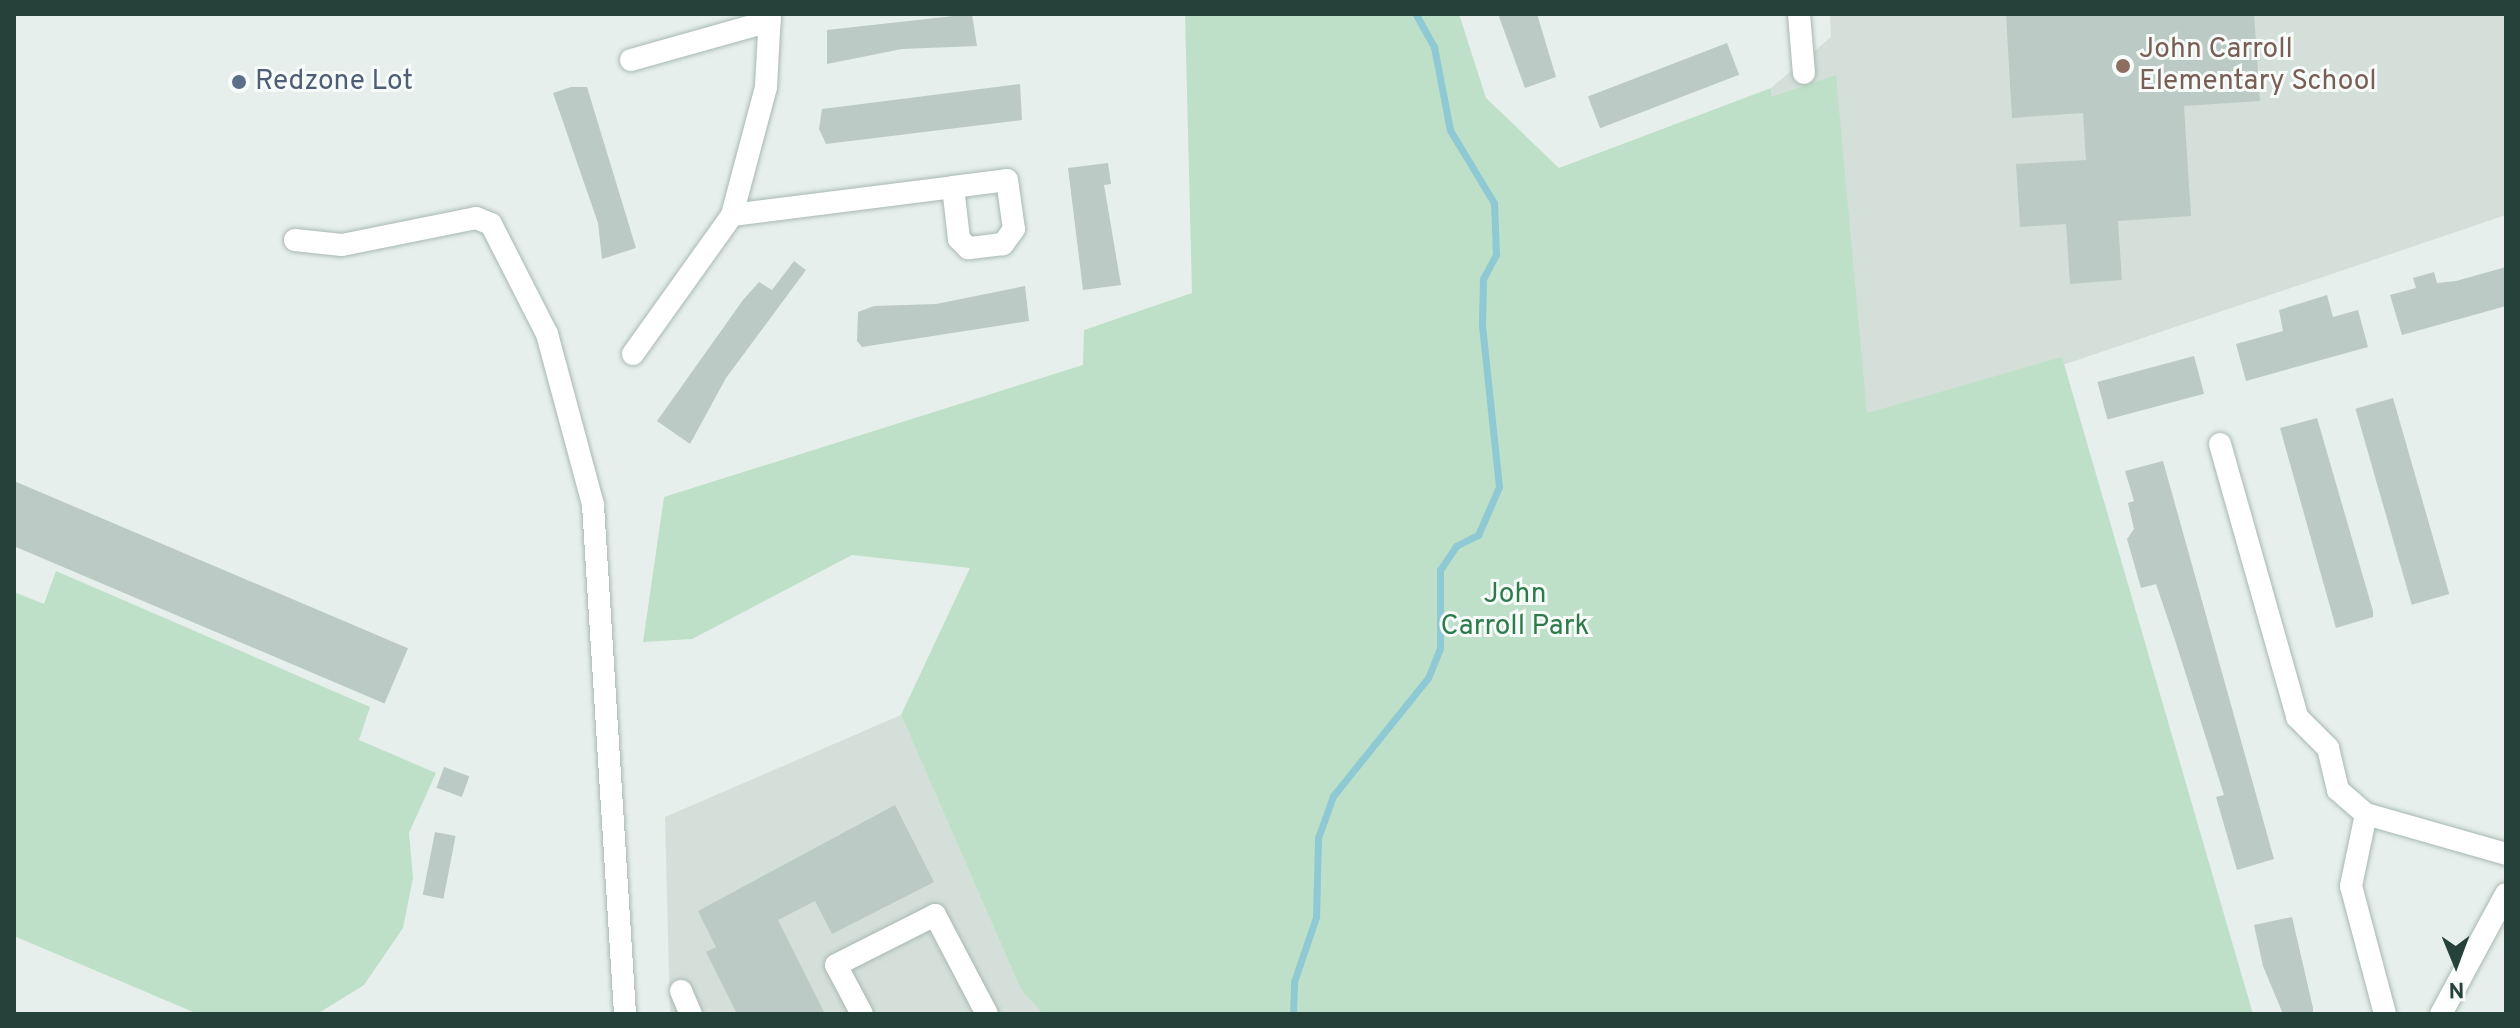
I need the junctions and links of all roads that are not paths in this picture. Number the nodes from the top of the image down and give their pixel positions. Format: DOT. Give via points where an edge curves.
graph roads {
  1 [pos="1799,14"];
  2 [pos="770,17"];
  3 [pos="631,60"];
  4 [pos="1804,73"];
  5 [pos="953,187"];
  6 [pos="732,215"];
  7 [pos="295,240"];
  8 [pos="633,354"];
  9 [pos="2220,444"];
  10 [pos="2366,814"];
  11 [pos="2506,854"];
  12 [pos="2506,894"];
  13 [pos="681,991"];
  14 [pos="625,1014"];
  15 [pos="691,1014"];
  16 [pos="862,1014"];
  17 [pos="986,1014"];
  18 [pos="2385,1014"];
  19 [pos="2441,1014"];
  1 -- 4 [label="street"];
  2 -- 3 [label="street"];
  2 -- 6 [label="street" via="766,87"];
  5 -- 6 [label="street"];
  6 -- 8 [label="street"];
  7 -- 14 [label="street" via="342,245 476,218 491,224 547,334 593,505"];
  9 -- 10 [label="street" via="2297,717 2328,748 2338,790"];
  10 -- 11 [label="street"];
  10 -- 18 [label="street" via="2351,886"];
  12 -- 19 [label="street"];
  13 -- 15 [label="street"];
  16 -- 17 [label="street" via="836,965 935,915"];
}
